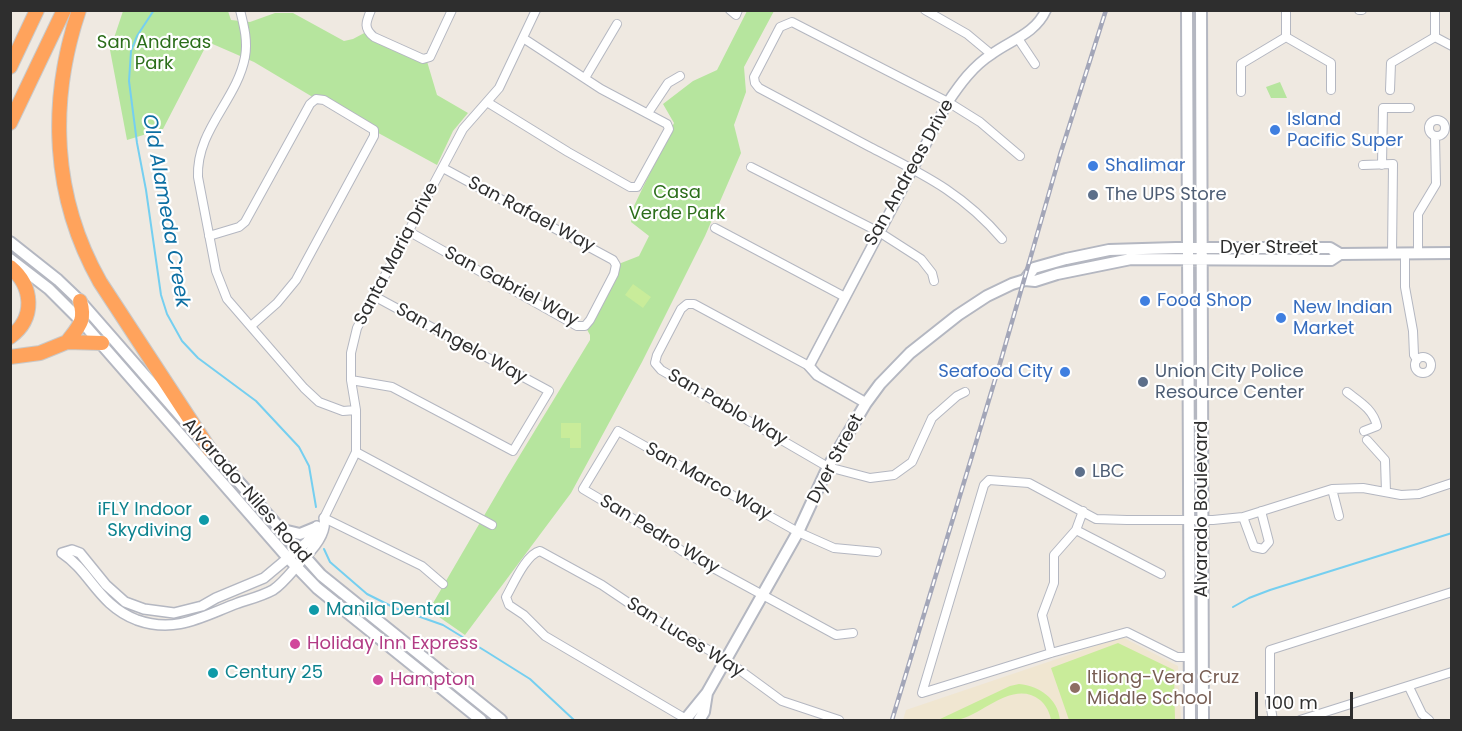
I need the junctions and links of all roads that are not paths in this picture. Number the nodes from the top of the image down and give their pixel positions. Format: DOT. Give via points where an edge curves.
graph roads {
  1 [pos="38,10"];
  2 [pos="55,10"];
  3 [pos="64,10"];
  4 [pos="79,10"];
  5 [pos="240,10"];
  6 [pos="371,10"];
  7 [pos="452,10"];
  8 [pos="536,10"];
  9 [pos="730,10"];
  10 [pos="738,10"];
  11 [pos="925,10"];
  12 [pos="1046,10"];
  13 [pos="1187,10"];
  14 [pos="1201,10"];
  15 [pos="1286,10"];
  16 [pos="1435,10"];
  17 [pos="616,24"];
  18 [pos="1286,37"];
  19 [pos="1435,37"];
  20 [pos="523,38"];
  21 [pos="1019,40"];
  22 [pos="1452,46"];
  23 [pos="991,54"];
  24 [pos="1035,64"];
  25 [pos="10,67"];
  26 [pos="680,76"];
  27 [pos="585,78"];
  28 [pos="1331,90"];
  29 [pos="1390,90"];
  30 [pos="1241,92"];
  31 [pos="487,102"];
  32 [pos="948,102"];
  33 [pos="10,105"];
  34 [pos="1410,108"];
  35 [pos="648,113"];
  36 [pos="10,123"];
  37 [pos="1435,136"];
  38 [pos="1020,156"];
  39 [pos="1363,165"];
  40 [pos="1382,165"];
  41 [pos="750,167"];
  42 [pos="442,168"];
  43 [pos="914,168"];
  44 [pos="715,228"];
  45 [pos="408,231"];
  46 [pos="879,232"];
  47 [pos="209,236"];
  48 [pos="1002,239"];
  49 [pos="10,242"];
  50 [pos="1188,248"];
  51 [pos="1202,248"];
  52 [pos="1325,248"];
  53 [pos="1452,253"];
  54 [pos="1340,254"];
  55 [pos="1392,254"];
  56 [pos="1405,254"];
  57 [pos="1418,254"];
  58 [pos="10,259"];
  59 [pos="1188,260"];
  60 [pos="1202,260"];
  61 [pos="1284,260"];
  62 [pos="616,265"];
  63 [pos="10,267"];
  64 [pos="1025,280"];
  65 [pos="934,281"];
  66 [pos="374,296"];
  67 [pos="845,297"];
  68 [pos="80,301"];
  69 [pos="82,321"];
  70 [pos="251,326"];
  71 [pos="10,337"];
  72 [pos="67,342"];
  73 [pos="102,343"];
  74 [pos="10,357"];
  75 [pos="1417,360"];
  76 [pos="809,366"];
  77 [pos="351,380"];
  78 [pos="965,392"];
  79 [pos="1347,392"];
  80 [pos="867,403"];
  81 [pos="356,410"];
  82 [pos="618,431"];
  83 [pos="1364,431"];
  84 [pos="1367,440"];
  85 [pos="210,450"];
  86 [pos="356,452"];
  87 [pos="828,467"];
  88 [pos="1452,483"];
  89 [pos="1332,489"];
  90 [pos="1386,492"];
  91 [pos="1083,512"];
  92 [pos="1261,512"];
  93 [pos="1339,516"];
  94 [pos="1243,517"];
  95 [pos="324,518"];
  96 [pos="1189,520"];
  97 [pos="1203,520"];
  98 [pos="492,525"];
  99 [pos="317,527"];
  100 [pos="280,529"];
  101 [pos="1076,530"];
  102 [pos="798,532"];
  103 [pos="877,552"];
  104 [pos="301,554"];
  105 [pos="288,558"];
  106 [pos="296,567"];
  107 [pos="1161,574"];
  108 [pos="443,584"];
  109 [pos="1452,592"];
  110 [pos="762,595"];
  111 [pos="853,633"];
  112 [pos="1051,652"];
  113 [pos="1190,657"];
  114 [pos="726,660"];
  115 [pos="1452,672"];
  116 [pos="1409,687"];
  117 [pos="707,693"];
  118 [pos="481,720"];
  119 [pos="501,720"];
  120 [pos="686,720"];
  121 [pos="699,720"];
  122 [pos="839,720"];
  123 [pos="1190,720"];
  124 [pos="1203,720"];
  125 [pos="1273,720"];
  126 [pos="1300,720"];
  127 [pos="1430,720"];
  1 -- 25 [label="highway"];
  2 -- 33 [label="highway"];
  3 -- 36 [label="highway"];
  4 -- 85 [label="highway" via="64,69 58,116 60,165 74,227 108,295"];
  5 -- 47 [label="street" via="246,41 243,64 207,132 197,164"];
  6 -- 7 [label="street" via="366,27 374,37 426,58 430,57"];
  8 -- 20 [label="street, Santa Maria Drive"];
  9 -- 10 [label="street" via="736,15"];
  11 -- 23 [label="street" via="967,33"];
  12 -- 21 [label="street, San Andreas Drive" via="1042,19"];
  13 -- 50 [label="main road, Alvarado Boulevard"];
  14 -- 51 [label="main road, Alvarado Boulevard"];
  15 -- 18 [label="street"];
  16 -- 19 [label="street"];
  17 -- 27 [label="street"];
  18 -- 28 [label="street" via="1331,63"];
  18 -- 30 [label="street" via="1241,63"];
  19 -- 22 [label="street"];
  19 -- 29 [label="street" via="1391,63"];
  20 -- 27 [label="street"];
  20 -- 31 [label="street, Santa Maria Drive" via="499,88"];
  21 -- 23 [label="street, San Andreas Drive"];
  21 -- 24 [label="street"];
  23 -- 32 [label="street, San Andreas Drive" via="965,78"];
  26 -- 35 [label="street" via="668,83"];
  27 -- 35 [label="street"];
  31 -- 35 [label="street" via="630,187 637,186 669,129"];
  31 -- 42 [label="street, Santa Maria Drive" via="463,129"];
  32 -- 38 [label="street" via="980,122"];
  32 -- 43 [label="street, San Andreas Drive"];
  32 -- 43 [label="street" via="792,22 780,27 754,77 759,88"];
  34 -- 40 [label="street" via="1383,108"];
  37 -- 57 [label="street" via="1436,184 1418,214"];
  39 -- 40 [label="street"];
  40 -- 55 [label="street" via="1393,164"];
  41 -- 46 [label="street"];
  42 -- 45 [label="street, Santa Maria Drive"];
  42 -- 62 [label="street, San Rafael Way"];
  43 -- 46 [label="street, San Andreas Drive"];
  43 -- 48 [label="street" via="950,190"];
  44 -- 67 [label="street"];
  45 -- 62 [label="street, San Gabriel Way" via="577,326 585,326 590,320"];
  45 -- 66 [label="street, Santa Maria Drive"];
  46 -- 65 [label="street" via="921,259"];
  46 -- 67 [label="street, San Andreas Drive"];
  47 -- 70 [label="street" via="227,299"];
  47 -- 70 [label="street" via="245,222 316,99 374,130 296,280"];
  49 -- 68 [label="main road, Alvarado-Niles Road"];
  50 -- 51 [label="main road, Dyer Street"];
  50 -- 59 [label="main road, Alvarado Boulevard"];
  50 -- 64 [label="main road, Dyer Street" via="1109,250 1034,268"];
  51 -- 52 [label="main road, Dyer Street"];
  51 -- 60 [label="main road, Alvarado Boulevard"];
  52 -- 54 [label="main road, Dyer Street"];
  52 -- 61 [label="main road" via="1318,253 1292,254"];
  53 -- 57 [label="main road, Dyer Street"];
  54 -- 55 [label="main road, Dyer Street"];
  54 -- 61 [label="main road, Dyer Street" via="1331,260"];
  55 -- 56 [label="main road, Dyer Street"];
  56 -- 57 [label="main road, Dyer Street"];
  56 -- 75 [label="street" via="1405,286"];
  58 -- 69 [label="main road, Alvarado-Niles Road"];
  59 -- 60 [label="main road, Dyer Street"];
  59 -- 64 [label="main road, Dyer Street" via="1119,260 1035,281"];
  59 -- 96 [label="main road, Alvarado Boulevard"];
  60 -- 61 [label="main road, Dyer Street"];
  60 -- 97 [label="main road, Alvarado Boulevard"];
  63 -- 71 [label="highway" via="27,289 29,304 22,326"];
  64 -- 80 [label="main road, Dyer Street" via="987,296 929,336 885,379"];
  66 -- 77 [label="street, Santa Maria Drive" via="357,328 351,353"];
  66 -- 77 [label="street, San Angelo Way" via="549,391 513,451 392,387"];
  67 -- 76 [label="street, San Andreas Drive"];
  68 -- 69 [label="highway"];
  68 -- 85 [label="main road, Alvarado-Niles Road"];
  69 -- 72 [label="highway"];
  69 -- 73 [label="main road, Alvarado-Niles Road"];
  70 -- 81 [label="street" via="319,402 344,411"];
  72 -- 73 [label="highway"];
  72 -- 74 [label="highway" via="47,351"];
  73 -- 105 [label="main road, Alvarado-Niles Road"];
  76 -- 80 [label="street" via="817,375"];
  76 -- 87 [label="street, San Pablo Way" via="694,304 681,309 655,363 660,370"];
  77 -- 81 [label="street, Santa Maria Drive"];
  78 -- 87 [label="street, San Pablo Way" via="932,418 912,462 894,475 870,478"];
  79 -- 83 [label="street" via="1376,421 1377,426"];
  80 -- 87 [label="main road, Dyer Street"];
  81 -- 86 [label="street, Santa Maria Drive"];
  82 -- 102 [label="street, San Marco Way"];
  82 -- 110 [label="street, San Pedro Way" via="583,489"];
  84 -- 90 [label="street" via="1385,460"];
  85 -- 100 [label="main road, Alvarado-Niles Road"];
  86 -- 95 [label="street, Santa Maria Drive"];
  86 -- 98 [label="street"];
  87 -- 102 [label="main road, Dyer Street"];
  88 -- 90 [label="street" via="1419,494"];
  89 -- 90 [label="street"];
  89 -- 92 [label="street"];
  89 -- 93 [label="street"];
  91 -- 96 [label="street" via="1096,519"];
  91 -- 101 [label="street"];
  91 -- 112 [label="street" via="1029,483 989,480 984,485 922,693"];
  92 -- 94 [label="street"];
  92 -- 94 [label="street" via="1269,542 1263,549 1254,547"];
  94 -- 97 [label="street"];
  95 -- 99 [label="street, Santa Maria Drive"];
  95 -- 104 [label="street, Santa Maria Drive" via="326,526 314,548"];
  95 -- 108 [label="street" via="422,566"];
  96 -- 97 [label="street"];
  96 -- 113 [label="main road, Alvarado Boulevard"];
  97 -- 124 [label="main road, Alvarado Boulevard"];
  99 -- 100 [label="main road" via="300,534"];
  99 -- 104 [label="street, Santa Maria Drive"];
  100 -- 104 [label="main road, Alvarado-Niles Road"];
  101 -- 107 [label="street"];
  101 -- 112 [label="street" via="1054,555 1054,583 1042,615"];
  102 -- 103 [label="street, San Marco Way" via="834,548"];
  102 -- 110 [label="main road, Dyer Street"];
  104 -- 105 [label="street, Santa Maria Drive"];
  104 -- 106 [label="street, Santa Maria Drive"];
  104 -- 119 [label="main road, Alvarado-Niles Road" via="346,596"];
  105 -- 106 [label="main road, Alvarado-Niles Road"];
  105 -- 106 [label="street, Santa Maria Drive" via="264,578 202,606 174,613 125,602 80,553 62,553 114,607 135,619 162,624 193,622 255,598 274,589"];
  106 -- 118 [label="main road, Alvarado-Niles Road"];
  109 -- 125 [label="street" via="1270,651"];
  110 -- 111 [label="street" via="836,635"];
  110 -- 114 [label="main road, Dyer Street"];
  112 -- 113 [label="street" via="1127,632 1176,657"];
  113 -- 123 [label="main road, Alvarado Boulevard"];
  114 -- 117 [label="main road, Dyer Street"];
  114 -- 120 [label="street, San Luces Way" via="540,551 528,559 506,597 509,604 545,636"];
  114 -- 122 [label="street, San Luces Way" via="782,700"];
  115 -- 116 [label="street"];
  116 -- 126 [label="street"];
  116 -- 127 [label="street" via="1422,714"];
  117 -- 120 [label="main road, Dyer Street"];
  117 -- 121 [label="main road, Dyer Street"];
}
